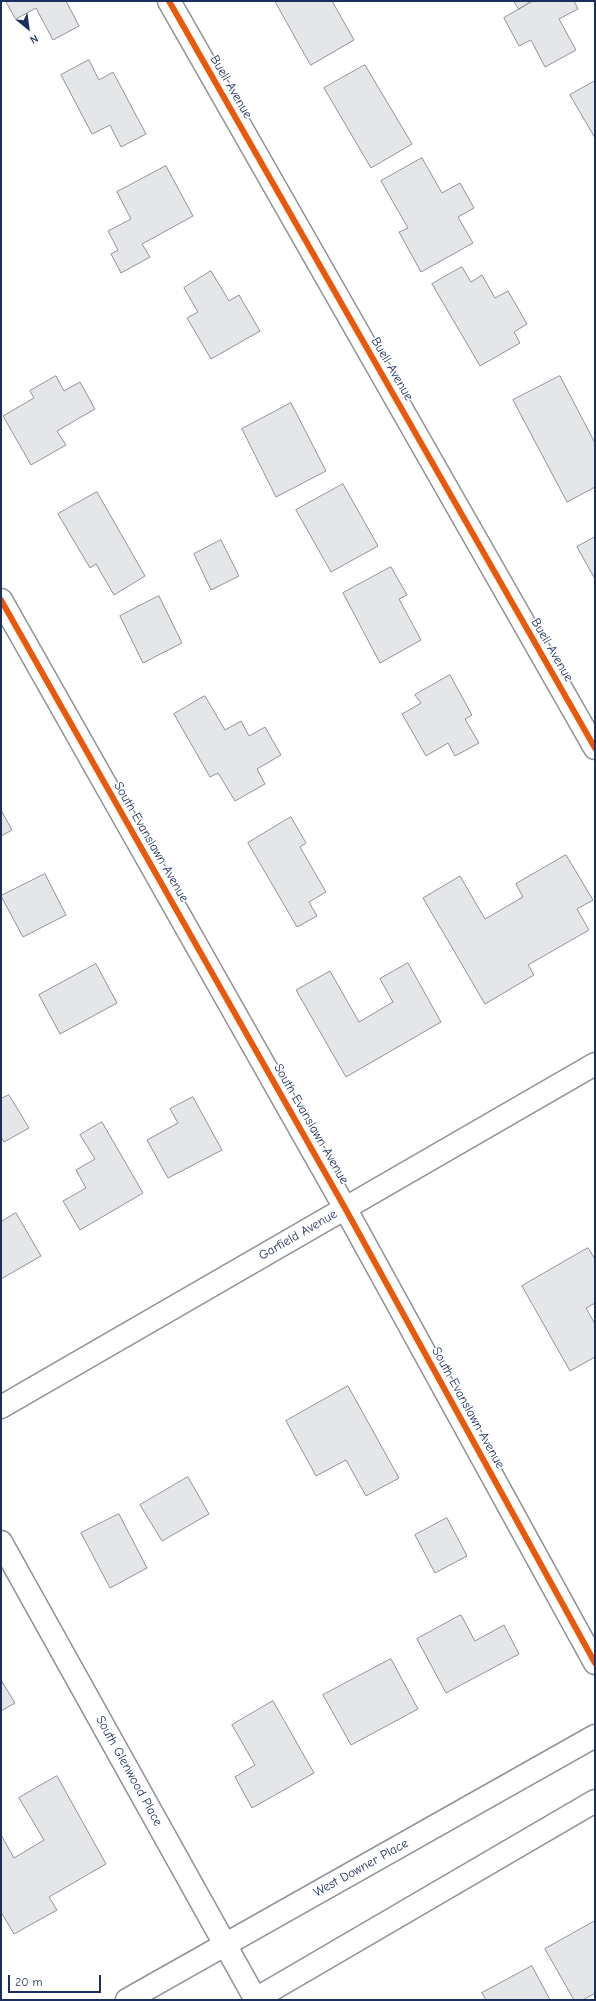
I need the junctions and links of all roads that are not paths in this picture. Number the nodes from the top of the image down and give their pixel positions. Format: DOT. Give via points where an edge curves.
graph roads {
  1 [pos="169,1"];
  2 [pos="1,600"];
  3 [pos="595,748"];
  4 [pos="595,1064"];
  5 [pos="345,1208"];
  6 [pos="1,1407"];
  7 [pos="1,1542"];
  8 [pos="595,1663"];
  9 [pos="595,1736"];
  10 [pos="595,1801"];
  11 [pos="225,1944"];
  12 [pos="128,2000"];
  13 [pos="255,2000"];
  1 -- 3 [label="street, Buell Avenue"];
  2 -- 5 [label="street, South Evanslawn Avenue"];
  4 -- 5 [label="street, Garfield Avenue"];
  5 -- 6 [label="street, Garfield Avenue"];
  5 -- 8 [label="street, South Evanslawn Avenue"];
  7 -- 11 [label="street, South Glenwood Place"];
  9 -- 11 [label="street, West Downer Place"];
  10 -- 13 [label="street"];
  11 -- 12 [label="street, West Downer Place"];
  11 -- 13 [label="street, South Glenwood Place"];
}
